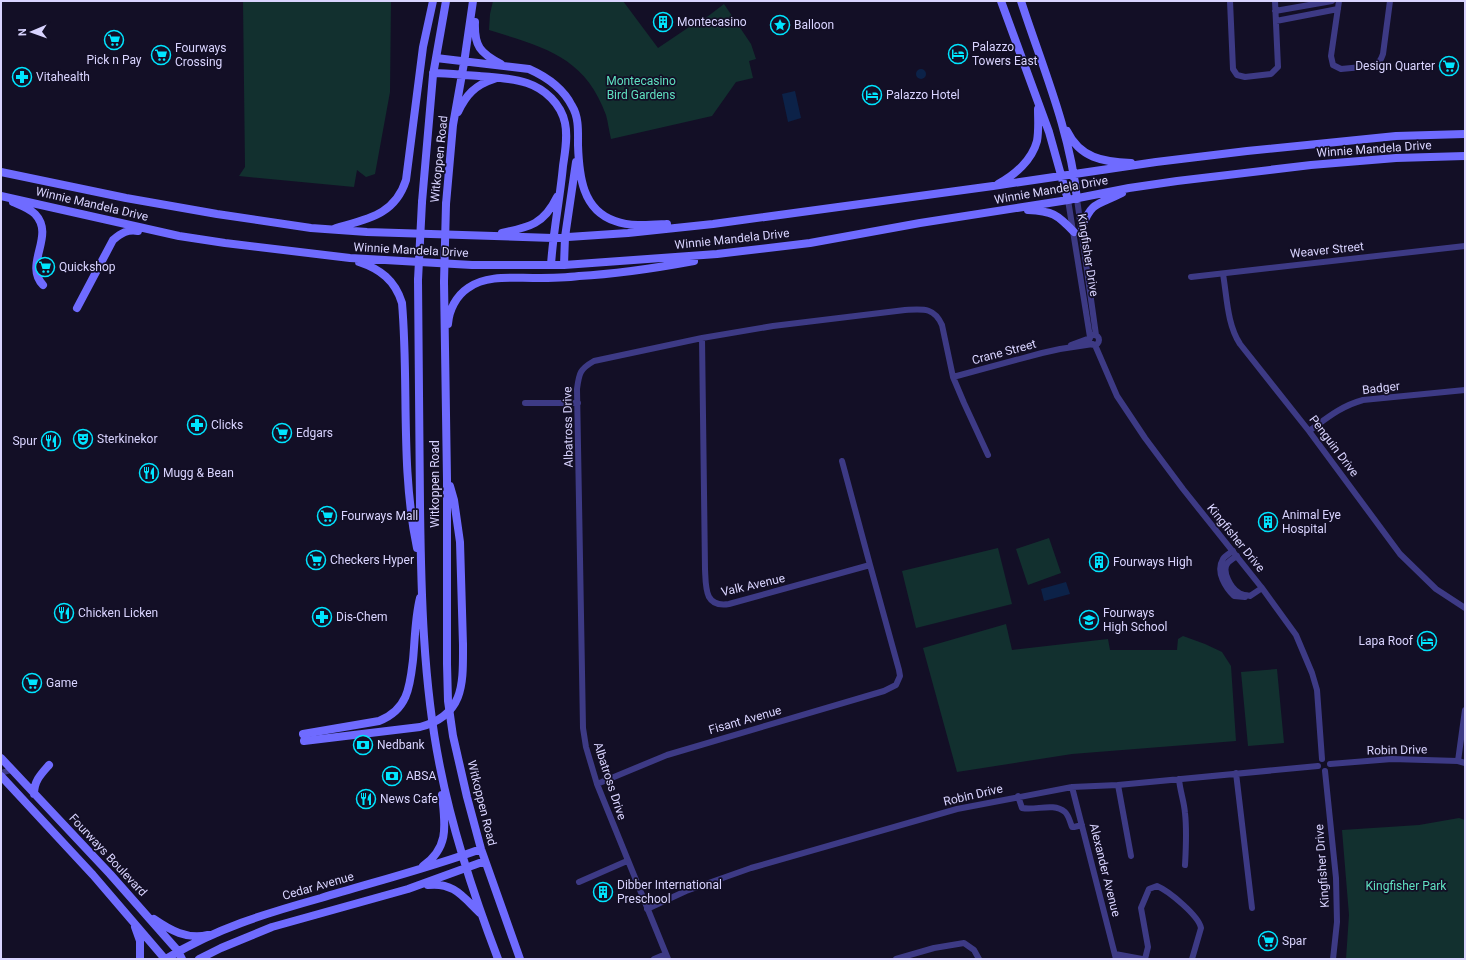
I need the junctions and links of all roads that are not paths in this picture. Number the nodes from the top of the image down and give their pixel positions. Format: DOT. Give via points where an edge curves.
graph roads {
  1 [pos="433,1"];
  2 [pos="446,1"];
  3 [pos="474,1"];
  4 [pos="1020,1"];
  5 [pos="1027,1"];
  6 [pos="1230,1"];
  7 [pos="1275,1"];
  8 [pos="1332,1"];
  9 [pos="1339,1"];
  10 [pos="1390,1"];
  11 [pos="1001,2"];
  12 [pos="1309,3"];
  13 [pos="1338,9"];
  14 [pos="1275,11"];
  15 [pos="1310,14"];
  16 [pos="1276,21"];
  17 [pos="1032,35"];
  18 [pos="436,58"];
  19 [pos="464,63"];
  20 [pos="505,66"];
  21 [pos="433,73"];
  22 [pos="462,75"];
  23 [pos="498,78"];
  24 [pos="1037,102"];
  25 [pos="1057,110"];
  26 [pos="453,125"];
  27 [pos="1465,134"];
  28 [pos="578,147"];
  29 [pos="1465,156"];
  30 [pos="1156,162"];
  31 [pos="1,172"];
  32 [pos="1075,175"];
  33 [pos="1062,177"];
  34 [pos="993,186"];
  35 [pos="1129,188"];
  36 [pos="561,189"];
  37 [pos="1,196"];
  38 [pos="1078,198"];
  39 [pos="1068,200"];
  40 [pos="1011,210"];
  41 [pos="713,224"];
  42 [pos="1082,227"];
  43 [pos="330,230"];
  44 [pos="1074,232"];
  45 [pos="179,236"];
  46 [pos="488,236"];
  47 [pos="565,237"];
  48 [pos="553,238"];
  49 [pos="1465,246"];
  50 [pos="1085,247"];
  51 [pos="1076,249"];
  52 [pos="717,254"];
  53 [pos="350,258"];
  54 [pos="551,265"];
  55 [pos="564,265"];
  56 [pos="1088,273"];
  57 [pos="1080,274"];
  58 [pos="1223,274"];
  59 [pos="1192,277"];
  60 [pos="43,285"];
  61 [pos="77,308"];
  62 [pos="1092,336"];
  63 [pos="702,338"];
  64 [pos="1094,345"];
  65 [pos="1060,349"];
  66 [pos="445,359"];
  67 [pos="953,377"];
  68 [pos="1465,390"];
  69 [pos="525,403"];
  70 [pos="578,404"];
  71 [pos="1309,431"];
  72 [pos="988,455"];
  73 [pos="842,460"];
  74 [pos="447,480"];
  75 [pos="1235,553"];
  76 [pos="870,565"];
  77 [pos="421,566"];
  78 [pos="1262,588"];
  79 [pos="422,589"];
  80 [pos="1465,608"];
  81 [pos="1465,710"];
  82 [pos="1,758"];
  83 [pos="1322,759"];
  84 [pos="1458,762"];
  85 [pos="1465,763"];
  86 [pos="1330,764"];
  87 [pos="49,765"];
  88 [pos="1318,766"];
  89 [pos="440,767"];
  90 [pos="11,770"];
  91 [pos="1325,771"];
  92 [pos="1,773"];
  93 [pos="1236,773"];
  94 [pos="1,776"];
  95 [pos="1179,779"];
  96 [pos="597,784"];
  97 [pos="1118,785"];
  98 [pos="1072,787"];
  99 [pos="34,794"];
  100 [pos="1018,796"];
  101 [pos="1082,825"];
  102 [pos="481,850"];
  103 [pos="461,856"];
  104 [pos="1131,856"];
  105 [pos="485,861"];
  106 [pos="627,861"];
  107 [pos="1185,865"];
  108 [pos="465,869"];
  109 [pos="418,870"];
  110 [pos="579,882"];
  111 [pos="408,889"];
  112 [pos="1252,908"];
  113 [pos="647,909"];
  114 [pos="146,914"];
  115 [pos="482,915"];
  116 [pos="131,917"];
  117 [pos="218,932"];
  118 [pos="221,948"];
  119 [pos="178,951"];
  120 [pos="1116,956"];
  121 [pos="667,957"];
  122 [pos="140,959"];
  123 [pos="166,959"];
  124 [pos="182,959"];
  125 [pos="199,959"];
  126 [pos="213,959"];
  127 [pos="498,959"];
  128 [pos="520,959"];
  129 [pos="654,959"];
  130 [pos="896,959"];
  131 [pos="979,959"];
  132 [pos="1142,959"];
  133 [pos="1145,959"];
  134 [pos="1192,959"];
  135 [pos="1333,959"];
  1 -- 43 [label="main road" via="423,47 403,190 390,206 380,213"];
  2 -- 18 [label="main road, Witkoppen Road"];
  3 -- 19 [label="main road, Witkoppen Road"];
  3 -- 20 [label="main road" via="474,33 478,46 481,52"];
  4 -- 17 [label="main road"];
  5 -- 17 [label="main road"];
  6 -- 16 [label="street" via="1232,63 1237,75 1264,75 1275,71 1278,64"];
  7 -- 14 [label="street"];
  8 -- 12 [label="street"];
  9 -- 13 [label="street"];
  10 -- 13 [label="street" via="1383,54 1373,66 1341,69 1333,65 1331,56"];
  11 -- 24 [label="main road"];
  12 -- 14 [label="street"];
  12 -- 15 [label="street"];
  13 -- 15 [label="street"];
  14 -- 16 [label="street"];
  15 -- 16 [label="street"];
  17 -- 25 [label="main road"];
  18 -- 19 [label="main road"];
  18 -- 21 [label="main road, Witkoppen Road"];
  19 -- 20 [label="main road"];
  19 -- 22 [label="main road, Witkoppen Road"];
  20 -- 28 [label="main road" via="529,69 558,86 573,106 578,127"];
  21 -- 22 [label="main road"];
  21 -- 77 [label="main road, Witkoppen Road, bridge" via="418,280"];
  22 -- 23 [label="main road"];
  22 -- 26 [label="main road, Witkoppen Road"];
  23 -- 26 [label="main road" via="473,89 463,101"];
  23 -- 36 [label="main road" via="527,83 539,88 561,111 566,139"];
  24 -- 33 [label="main road"];
  24 -- 34 [label="main road" via="1037,140 1032,153 1016,173"];
  25 -- 30 [label="main road" via="1069,136 1094,158 1130,163"];
  25 -- 32 [label="main road"];
  26 -- 66 [label="main road, Witkoppen Road, bridge" via="446,204"];
  27 -- 30 [label="main road, Winnie Mandela Drive" via="1381,138"];
  28 -- 41 [label="main road" via="585,194 591,205 607,218 630,224"];
  28 -- 47 [label="main road"];
  29 -- 35 [label="main road, Winnie Mandela Drive" via="1396,158 1311,165"];
  30 -- 32 [label="main road, Winnie Mandela Drive"];
  31 -- 43 [label="main road, Winnie Mandela Drive" via="217,214"];
  32 -- 33 [label="main road, Winnie Mandela Drive"];
  32 -- 38 [label="main road"];
  33 -- 34 [label="main road, Winnie Mandela Drive"];
  33 -- 39 [label="main road"];
  34 -- 41 [label="main road, Winnie Mandela Drive"];
  35 -- 38 [label="main road, Winnie Mandela Drive"];
  35 -- 42 [label="main road" via="1094,206"];
  36 -- 46 [label="main road" via="544,218 521,229"];
  36 -- 48 [label="main road"];
  37 -- 45 [label="main road, Winnie Mandela Drive"];
  37 -- 60 [label="main road" via="31,211 41,223 43,232 35,269"];
  38 -- 39 [label="main road, Winnie Mandela Drive"];
  38 -- 42 [label="street, Kingfisher Drive"];
  39 -- 40 [label="main road, Winnie Mandela Drive"];
  39 -- 44 [label="street, Kingfisher Drive"];
  40 -- 44 [label="main road" via="1054,214"];
  40 -- 52 [label="main road, Winnie Mandela Drive" via="810,243"];
  41 -- 47 [label="main road, Winnie Mandela Drive"];
  42 -- 50 [label="street, Kingfisher Drive"];
  43 -- 46 [label="main road, Winnie Mandela Drive"];
  44 -- 51 [label="street, Kingfisher Drive"];
  45 -- 53 [label="main road, Winnie Mandela Drive"];
  45 -- 61 [label="main road" via="163,236 133,230 117,236 109,246"];
  46 -- 48 [label="main road, Winnie Mandela Drive"];
  47 -- 48 [label="main road, Winnie Mandela Drive"];
  47 -- 55 [label="main road"];
  48 -- 54 [label="main road"];
  49 -- 58 [label="street, Weaver Street"];
  50 -- 51 [label="street"];
  50 -- 56 [label="street, Kingfisher Drive"];
  51 -- 57 [label="street, Kingfisher Drive"];
  52 -- 55 [label="main road, Winnie Mandela Drive"];
  52 -- 66 [label="main road" via="707,258 625,272 578,277 500,278 478,283 460,295 452,307"];
  53 -- 54 [label="main road, Winnie Mandela Drive" via="472,265"];
  53 -- 77 [label="main road" via="384,274 397,290 402,302 407,469 414,535"];
  54 -- 55 [label="main road, Winnie Mandela Drive"];
  56 -- 57 [label="street"];
  56 -- 62 [label="street, Kingfisher Drive"];
  57 -- 62 [label="street, Kingfisher Drive"];
  58 -- 59 [label="street, Weaver Street"];
  58 -- 71 [label="street, Penguin Drive" via="1230,319 1237,339"];
  62 -- 64 [label="street" via="1099,337 1098,343"];
  62 -- 65 [label="street, Crane Street"];
  63 -- 67 [label="street, Albatross Drive" via="773,326 923,309 932,311 939,317"];
  63 -- 70 [label="street, Albatross Drive" via="594,361 583,368 579,376"];
  63 -- 76 [label="street, Valk Avenue" via="705,561 708,597 716,604 729,604"];
  64 -- 65 [label="street, Crane Street"];
  64 -- 75 [label="street, Kingfisher Drive" via="1116,396 1183,489"];
  65 -- 67 [label="street, Crane Street"];
  66 -- 74 [label="main road, Witkoppen Road"];
  67 -- 72 [label="street, Albatross Drive"];
  68 -- 71 [label="street, Badger" via="1363,400 1340,408"];
  69 -- 70 [label="street"];
  70 -- 96 [label="street, Albatross Drive" via="583,728"];
  71 -- 80 [label="street, Penguin Drive" via="1400,554 1436,589"];
  73 -- 76 [label="street"];
  74 -- 79 [label="main road, bridge" via="454,500 460,542 463,645 463,681 452,708 436,721 420,727 303,737 384,719 403,702 410,684"];
  74 -- 102 [label="main road, Witkoppen Road" via="448,701 453,736"];
  75 -- 78 [label="street, Kingfisher Drive"];
  75 -- 78 [label="street" via="1223,559 1221,565 1225,586 1234,596 1243,598"];
  76 -- 96 [label="street, Fisant Avenue" via="900,670 894,687 667,755"];
  77 -- 79 [label="main road, Witkoppen Road"];
  78 -- 83 [label="street, Kingfisher Drive" via="1296,635 1312,673 1317,690"];
  79 -- 89 [label="main road, Witkoppen Road" via="432,720"];
  81 -- 84 [label="street"];
  82 -- 90 [label="main road, Fourways Boulevard"];
  83 -- 86 [label="street"];
  83 -- 88 [label="street"];
  84 -- 85 [label="street, Robin Drive"];
  84 -- 86 [label="street, Robin Drive" via="1392,759"];
  86 -- 91 [label="street"];
  87 -- 99 [label="main road" via="36,781"];
  88 -- 91 [label="street" via="1320,770"];
  88 -- 93 [label="street, Robin Drive"];
  89 -- 103 [label="main road, Witkoppen Road"];
  89 -- 109 [label="main road" via="444,838 437,853"];
  90 -- 92 [label="street"];
  90 -- 99 [label="main road, Fourways Boulevard"];
  91 -- 135 [label="street, Kingfisher Drive" via="1336,878 1337,922"];
  93 -- 95 [label="street, Robin Drive"];
  93 -- 112 [label="street"];
  94 -- 116 [label="main road, Fourways Boulevard"];
  95 -- 97 [label="street, Robin Drive"];
  95 -- 107 [label="street" via="1187,839"];
  96 -- 106 [label="street, Albatross Drive"];
  97 -- 98 [label="street, Robin Drive"];
  97 -- 104 [label="street"];
  98 -- 100 [label="street, Robin Drive"];
  98 -- 101 [label="street, Alexander Avenue"];
  99 -- 114 [label="main road, Fourways Boulevard"];
  100 -- 101 [label="street" via="1022,808 1058,809 1065,812 1072,827"];
  100 -- 113 [label="street, Robin Drive" via="957,809 751,868 686,891"];
  101 -- 120 [label="street, Alexander Avenue"];
  102 -- 103 [label="main road, Cedar Avenue"];
  102 -- 105 [label="main road, Witkoppen Road"];
  103 -- 108 [label="main road, Witkoppen Road"];
  103 -- 109 [label="main road, Cedar Avenue"];
  105 -- 108 [label="main road"];
  105 -- 128 [label="main road, Witkoppen Road"];
  106 -- 110 [label="street"];
  106 -- 113 [label="street, Albatross Drive"];
  108 -- 111 [label="main road"];
  108 -- 115 [label="main road, Witkoppen Road"];
  109 -- 117 [label="main road, Cedar Avenue" via="267,913"];
  111 -- 115 [label="main road" via="434,884 447,886 456,890"];
  111 -- 118 [label="main road" via="272,927"];
  113 -- 121 [label="street, Albatross Drive"];
  114 -- 117 [label="main road" via="178,934 205,935"];
  114 -- 119 [label="main road, Fourways Boulevard"];
  115 -- 127 [label="main road, Witkoppen Road"];
  116 -- 122 [label="main road" via="138,932"];
  116 -- 123 [label="main road, Fourways Boulevard"];
  117 -- 119 [label="main road, Cedar Avenue"];
  118 -- 125 [label="main road"];
  118 -- 126 [label="main road"];
  119 -- 123 [label="main road, Cedar Avenue"];
  119 -- 124 [label="main road, Fourways Boulevard"];
  120 -- 132 [label="street"];
  121 -- 129 [label="street"];
  130 -- 131 [label="street" via="934,948 964,943 974,950"];
  133 -- 134 [label="street" via="1148,946 1141,908 1149,889 1155,886 1159,886 1190,910 1200,924"];
}
